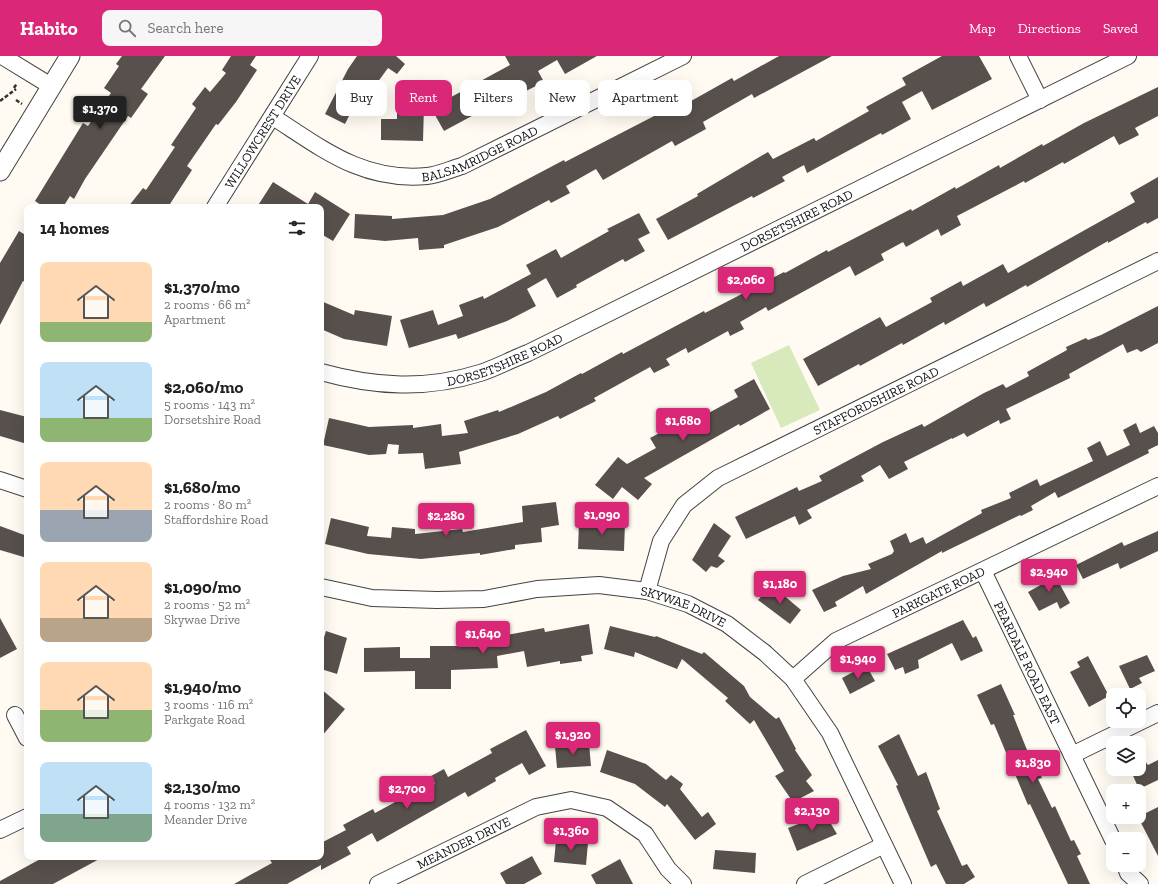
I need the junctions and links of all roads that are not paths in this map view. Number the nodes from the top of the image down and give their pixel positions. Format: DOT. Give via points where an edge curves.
graph roads {
  1 [pos="2,56"];
  2 [pos="70,56"];
  3 [pos="310,56"];
  4 [pos="683,56"];
  5 [pos="1018,56"];
  6 [pos="1128,56"];
  7 [pos="52,86"];
  8 [pos="1040,100"];
  9 [pos="273,118"];
  10 [pos="0,171"];
  11 [pos="218,204"];
  12 [pos="1158,261"];
  13 [pos="324,373"];
  14 [pos="0,480"];
  15 [pos="1158,486"];
  16 [pos="24,488"];
  17 [pos="983,571"];
  18 [pos="324,588"];
  19 [pos="647,591"];
  20 [pos="793,680"];
  21 [pos="1158,713"];
  22 [pos="15,715"];
  23 [pos="24,732"];
  24 [pos="1072,755"];
  25 [pos="24,818"];
  26 [pos="0,830"];
  27 [pos="1109,832"];
  28 [pos="884,845"];
  29 [pos="1128,872"];
  30 [pos="378,884"];
  31 [pos="683,884"];
  32 [pos="805,884"];
  33 [pos="903,884"];
  34 [pos="1140,884"];
  1 -- 7 [label="street"];
  2 -- 7 [label="street"];
  3 -- 9 [label="street, WILLOWCREST DRIVE"];
  4 -- 9 [label="street, BALSAMRIDGE ROAD" via="462,166 428,176 394,176 363,170 336,157"];
  5 -- 8 [label="street"];
  6 -- 8 [label="street, DORSETSHIRE ROAD"];
  7 -- 10 [label="street"];
  8 -- 13 [label="street, DORSETSHIRE ROAD" via="535,349 480,373 431,384 389,386 347,380"];
  9 -- 11 [label="street, WILLOWCREST DRIVE"];
  12 -- 19 [label="street, STAFFORDSHIRE ROAD" via="718,478 684,505 661,541"];
  14 -- 16 [label="street"];
  15 -- 17 [label="street, PARKGATE ROAD"];
  17 -- 20 [label="street, PARKGATE ROAD" via="836,641"];
  17 -- 24 [label="street, PEARDALE ROAD EAST"];
  18 -- 19 [label="street, SKYWAE DRIVE" via="372,598 437,600 484,598 537,589 599,585"];
  19 -- 20 [label="street, SKYWAE DRIVE" via="688,604 727,624 765,653"];
  20 -- 28 [label="street, SKYWAE DRIVE" via="830,733"];
  21 -- 24 [label="street"];
  22 -- 23 [label="street"];
  24 -- 27 [label="street, PEARDALE ROAD EAST"];
  25 -- 26 [label="street"];
  28 -- 32 [label="street"];
  28 -- 33 [label="street, SKYWAE DRIVE"];
  29 -- 34 [label="street"];
  30 -- 31 [label="street, MEANDER DRIVE" via="536,807 571,800 607,808 645,834 668,869"];
}
